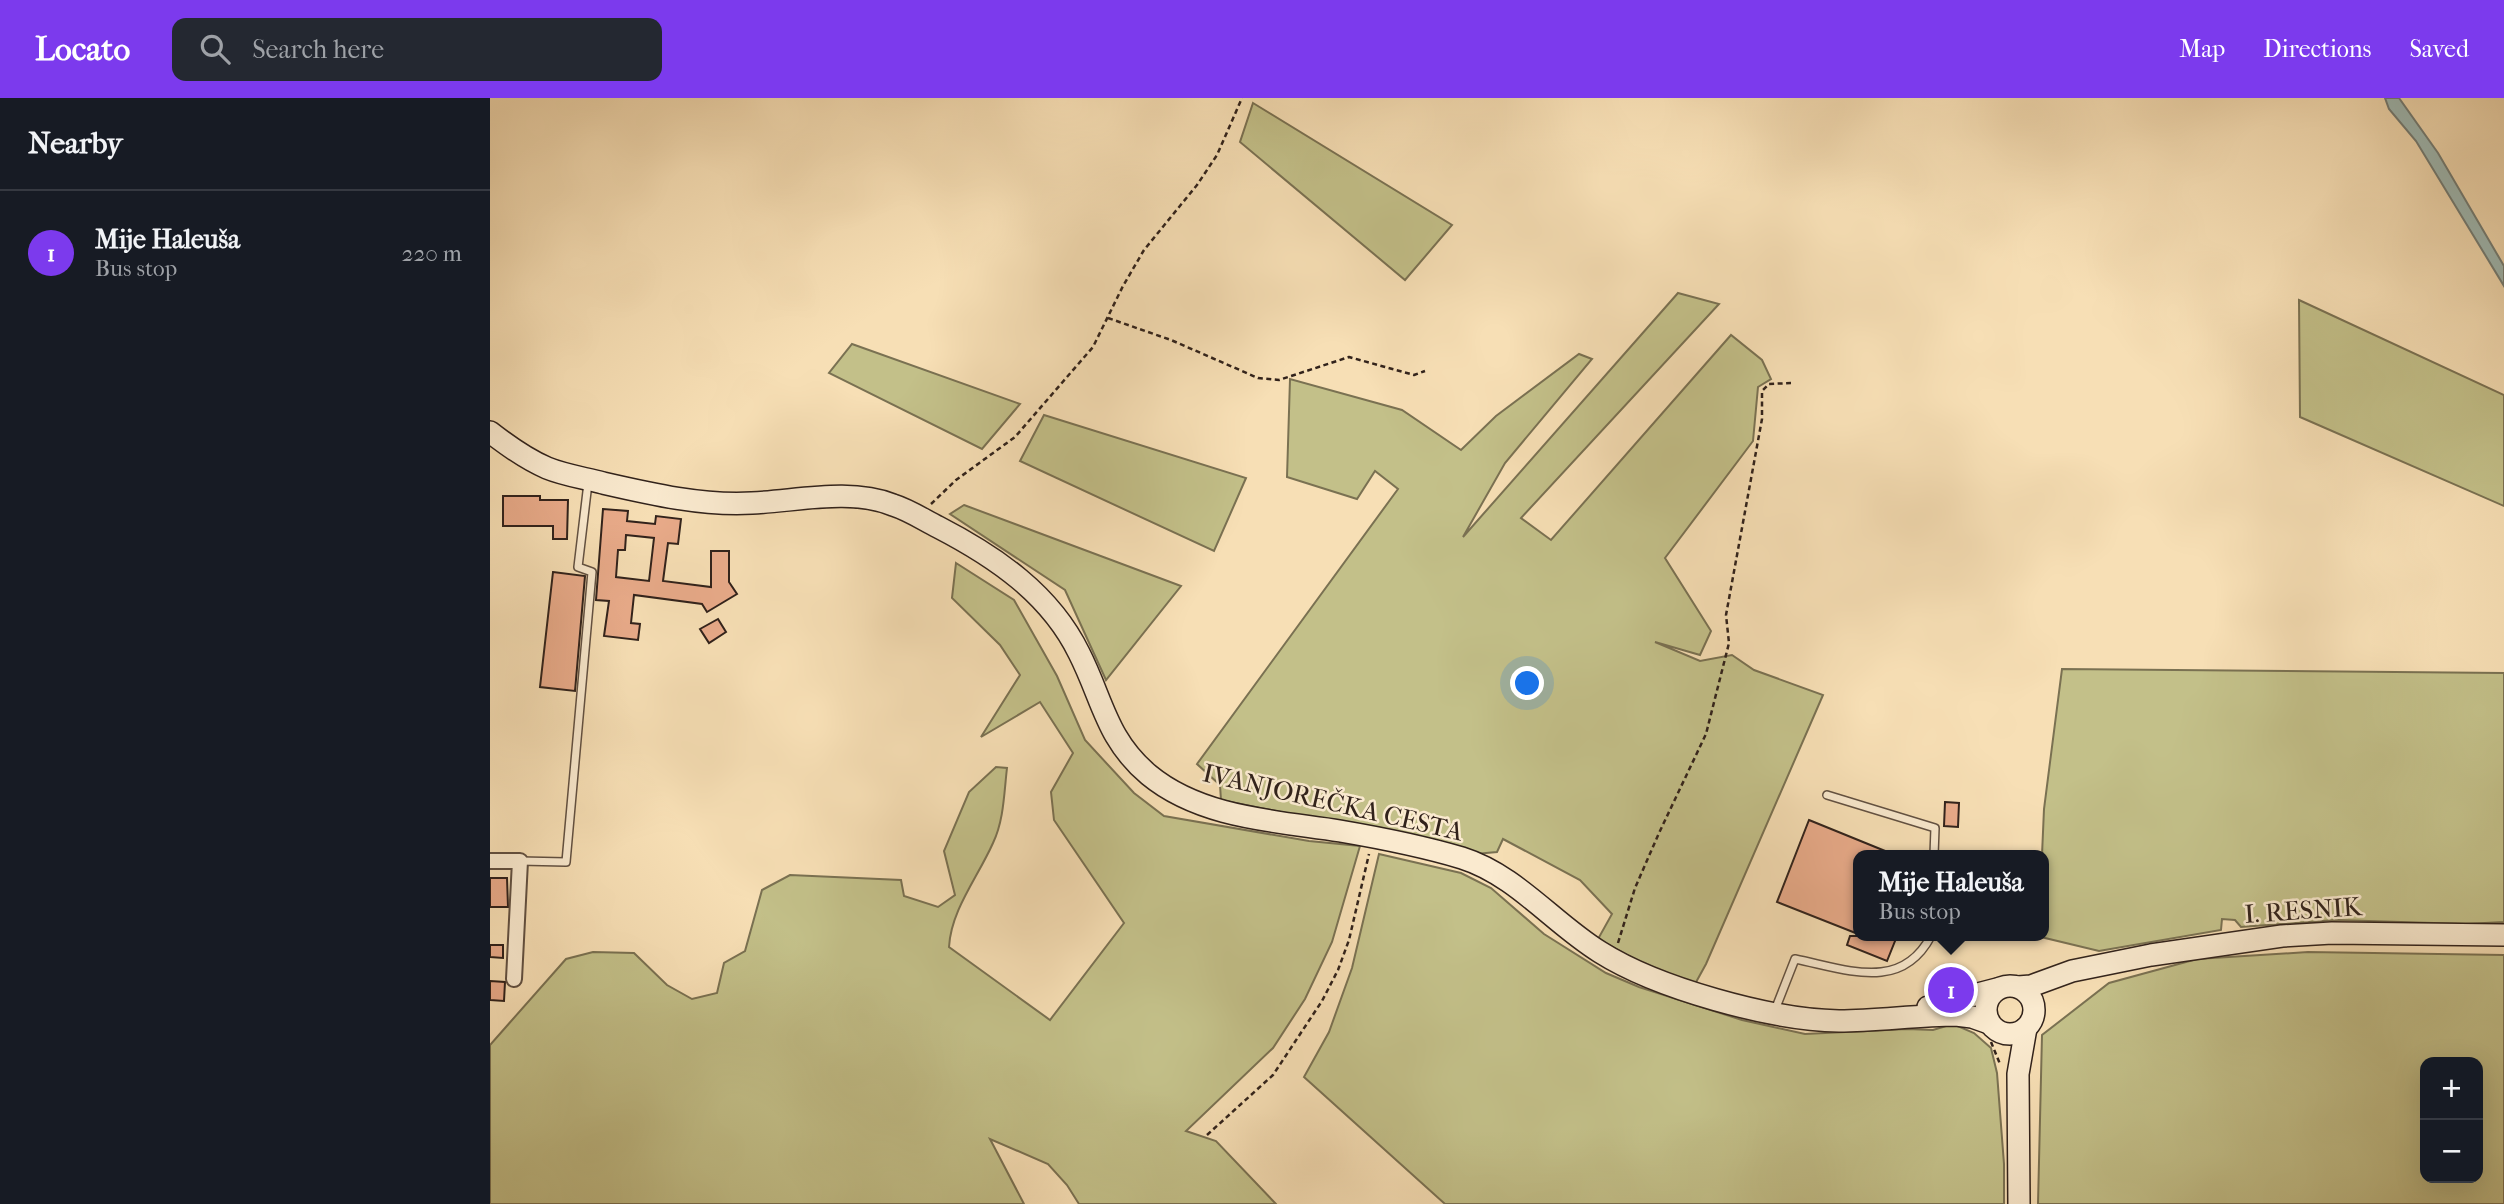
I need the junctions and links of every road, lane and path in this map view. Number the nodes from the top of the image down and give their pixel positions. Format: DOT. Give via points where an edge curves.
graph roads {
  1 [pos="1241,98"];
  2 [pos="1108,318"];
  3 [pos="1425,371"];
  4 [pos="1791,383"];
  5 [pos="490,432"];
  6 [pos="588,479"];
  7 [pos="920,518"];
  8 [pos="1827,795"];
  9 [pos="1371,837"];
  10 [pos="1934,850"];
  11 [pos="490,861"];
  12 [pos="520,861"];
  13 [pos="2504,935"];
  14 [pos="1928,941"];
  15 [pos="1614,960"];
  16 [pos="2107,964"];
  17 [pos="514,979"];
  18 [pos="2008,988"];
  19 [pos="1774,1014"];
  20 [pos="1896,1017"];
  21 [pos="2030,1019"];
  22 [pos="1990,1029"];
  23 [pos="2010,1075"];
  24 [pos="1207,1135"];
  25 [pos="2019,1204"];
  1 -- 2 [label="path" via="1207,171 1144,250"];
  2 -- 3 [label="path" via="1258,378 1279,380 1349,357 1414,375"];
  2 -- 7 [label="path" via="1093,347 1015,437 956,480"];
  4 -- 15 [label="path" via="1769,384 1762,391 1762,419 1726,615 1729,643 1706,734 1635,888"];
  5 -- 6 [label="main road, IVANJOREČKA CESTA" via="550,470"];
  6 -- 7 [label="main road, IVANJOREČKA CESTA" via="721,503 861,498 892,504"];
  6 -- 12 [label="lane" via="578,567 592,572 566,862"];
  7 -- 9 [label="main road, IVANJOREČKA CESTA" via="998,562 1051,610 1080,655 1117,739 1155,780 1175,793 1240,815"];
  8 -- 10 [label="lane" via="1935,828"];
  9 -- 15 [label="main road, IVANJOREČKA CESTA" via="1486,867"];
  9 -- 24 [label="path" via="1349,940 1333,981 1273,1075"];
  11 -- 12 [label="street"];
  12 -- 17 [label="street"];
  13 -- 16 [label="main road, I. RESNIK" via="2282,936"];
  14 -- 19 [label="lane" via="1914,960 1874,974 1795,959"];
  15 -- 19 [label="main road, IVANJOREČKA CESTA" via="1651,978"];
  16 -- 18 [label="main road, I. RESNIK"];
  16 -- 21 [label="main road, I. RESNIK" via="2060,986"];
  18 -- 20 [label="main road, IVANJOREČKA CESTA"];
  18 -- 21 [label="main road" via="2030,996"];
  18 -- 22 [label="main road" via="1987,1001"];
  19 -- 20 [label="main road, IVANJOREČKA CESTA" via="1840,1021"];
  20 -- 22 [label="main road, IVANJOREČKA CESTA" via="1972,1017"];
  21 -- 22 [label="main road" via="2011,1034"];
  21 -- 23 [label="main road"];
  22 -- 23 [label="path" via="2000,1062"];
  22 -- 23 [label="main road" via="2009,1049"];
  23 -- 25 [label="main road"];
}
